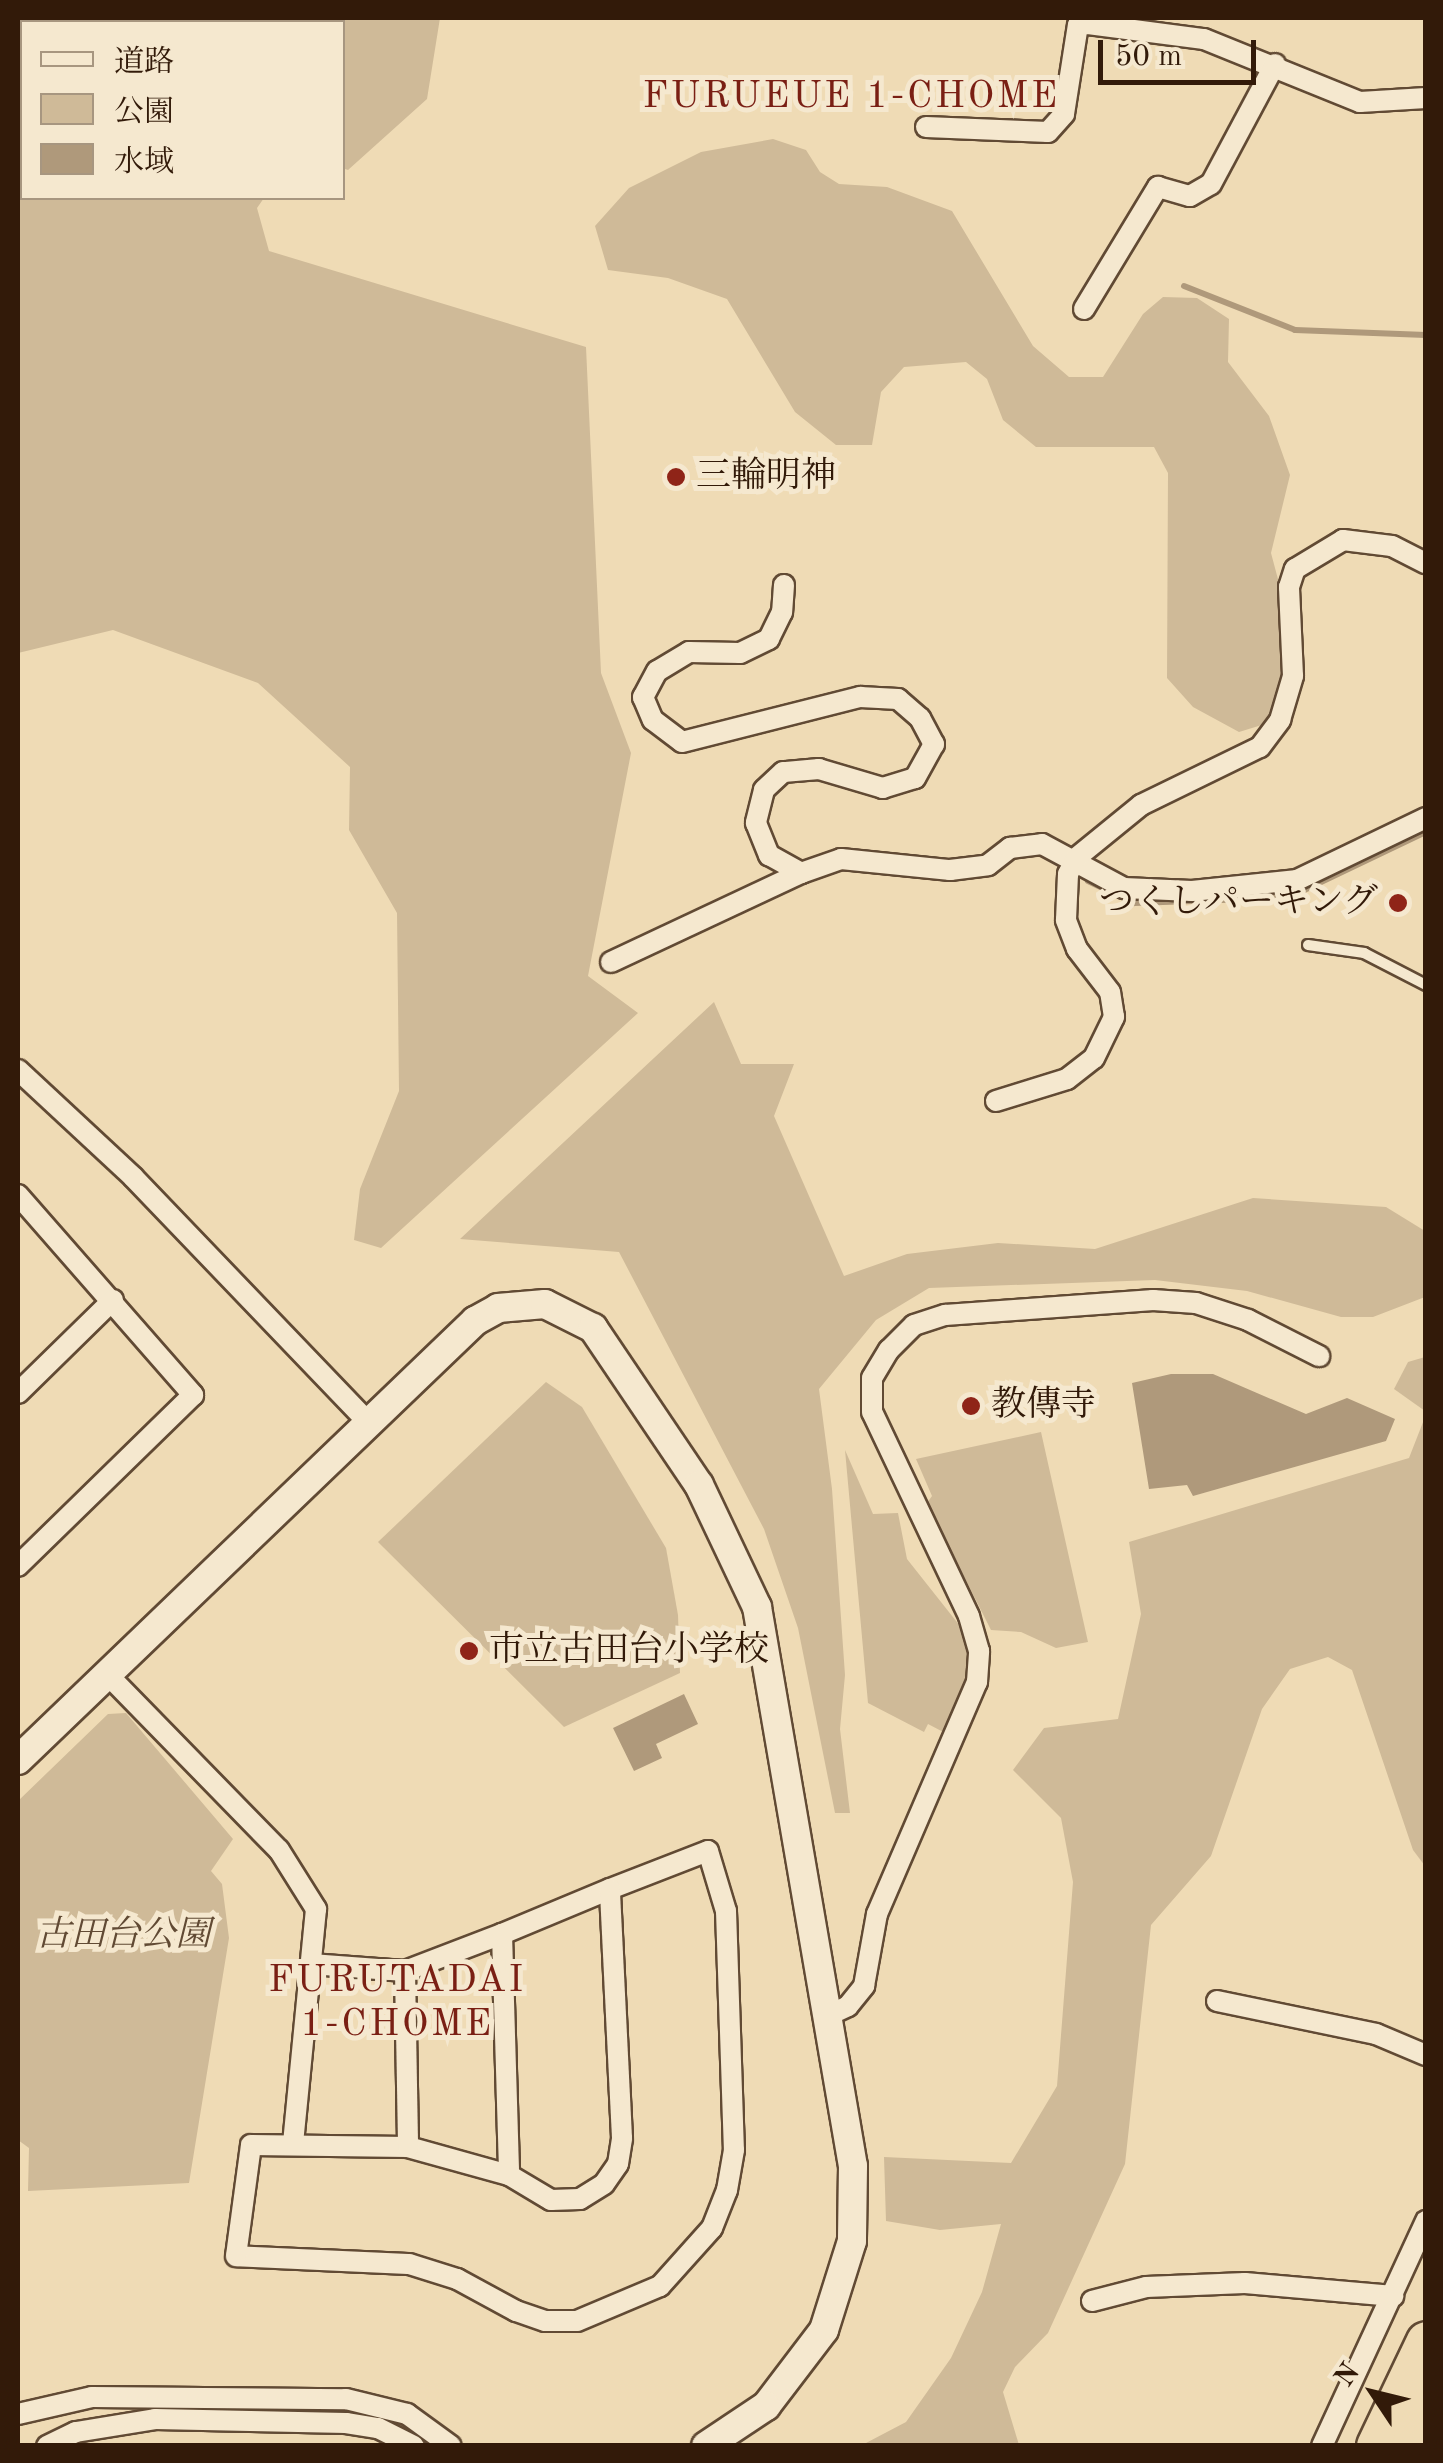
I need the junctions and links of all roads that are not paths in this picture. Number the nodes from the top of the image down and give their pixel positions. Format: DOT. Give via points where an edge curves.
graph roads {
  1 [pos="1144,23"];
  2 [pos="1275,64"];
  3 [pos="1426,98"];
  4 [pos="926,127"];
  5 [pos="1084,309"];
  6 [pos="1426,563"];
  7 [pos="784,585"];
  8 [pos="1426,818"];
  9 [pos="1076,858"];
  10 [pos="801,873"];
  11 [pos="1308,946"];
  12 [pos="610,962"];
  13 [pos="1426,985"];
  14 [pos="18,1070"];
  15 [pos="996,1101"];
  16 [pos="21,1205"];
  17 [pos="113,1300"];
  18 [pos="1319,1356"];
  19 [pos="18,1392"];
  20 [pos="367,1422"];
  21 [pos="18,1566"];
  22 [pos="107,1674"];
  23 [pos="18,1760"];
  24 [pos="610,1888"];
  25 [pos="502,1934"];
  26 [pos="311,1964"];
  27 [pos="405,1972"];
  28 [pos="1217,2001"];
  29 [pos="827,2016"];
  30 [pos="1426,2055"];
  31 [pos="293,2145"];
  32 [pos="408,2148"];
  33 [pos="509,2176"];
  34 [pos="1426,2221"];
  35 [pos="1393,2296"];
  36 [pos="1092,2301"];
  37 [pos="1426,2342"];
  38 [pos="1426,2408"];
  39 [pos="18,2414"];
  40 [pos="47,2446"];
  41 [pos="414,2446"];
  42 [pos="451,2446"];
  43 [pos="706,2446"];
  44 [pos="1322,2446"];
  45 [pos="1376,2446"];
  46 [pos="1411,2446"];
  1 -- 2 [label="street"];
  1 -- 4 [label="street" via="1078,25 1064,114 1048,132"];
  2 -- 3 [label="street" via="1360,102"];
  2 -- 5 [label="street" via="1211,184 1190,196 1158,187"];
  6 -- 9 [label="street" via="1366,541 1343,540 1316,552 1295,570 1288,587 1292,676 1280,720 1260,747 1141,805"];
  7 -- 10 [label="street" via="782,612 769,638 740,652 689,652 657,671 643,697 653,720 682,742 860,697 898,699 920,718 934,744 916,778 884,788 819,769 783,772 764,790 756,822 769,855"];
  8 -- 9 [label="street" via="1279,884 1159,894 1124,888"];
  9 -- 10 [label="street" via="1042,844 950,870 841,859"];
  9 -- 15 [label="street" via="1063,896 1066,920 1076,949 1110,992 1114,1017 1094,1058 1067,1079"];
  10 -- 12 [label="street"];
  11 -- 13 [label="lane" via="1364,953"];
  14 -- 20 [label="street" via="133,1177"];
  16 -- 17 [label="street"];
  17 -- 19 [label="street"];
  17 -- 21 [label="street" via="192,1395"];
  18 -- 29 [label="street" via="1248,1320 1196,1303 1153,1300 945,1315 914,1325 889,1350 872,1378 872,1412 969,1616 979,1651 977,1682 878,1914 864,1986 848,2006"];
  20 -- 22 [label="street"];
  20 -- 29 [label="street" via="498,1308 546,1304 572,1312 608,1346 723,1526 756,1607"];
  22 -- 23 [label="street"];
  22 -- 26 [label="street" via="279,1850 316,1909"];
  24 -- 25 [label="street"];
  24 -- 31 [label="street" via="708,1850 726,1911 734,2150 727,2190 712,2228 660,2286 577,2320 545,2321 456,2278 409,2264 236,2256 251,2145"];
  24 -- 33 [label="street" via="618,2164 604,2184 580,2199 551,2200"];
  25 -- 27 [label="street"];
  25 -- 33 [label="street"];
  26 -- 27 [label="street"];
  26 -- 31 [label="street"];
  27 -- 32 [label="street"];
  28 -- 30 [label="street" via="1376,2034"];
  29 -- 43 [label="street" via="856,2204 844,2282 824,2330 786,2385 742,2425"];
  31 -- 32 [label="street"];
  32 -- 33 [label="street"];
  34 -- 35 [label="street"];
  35 -- 36 [label="street" via="1245,2284 1146,2287"];
  35 -- 44 [label="street"];
  37 -- 45 [label="highway"];
  38 -- 46 [label="highway"];
  39 -- 42 [label="street" via="92,2396 346,2399 407,2414"];
  40 -- 41 [label="street" via="76,2432 154,2419 346,2423 378,2428"];
}
